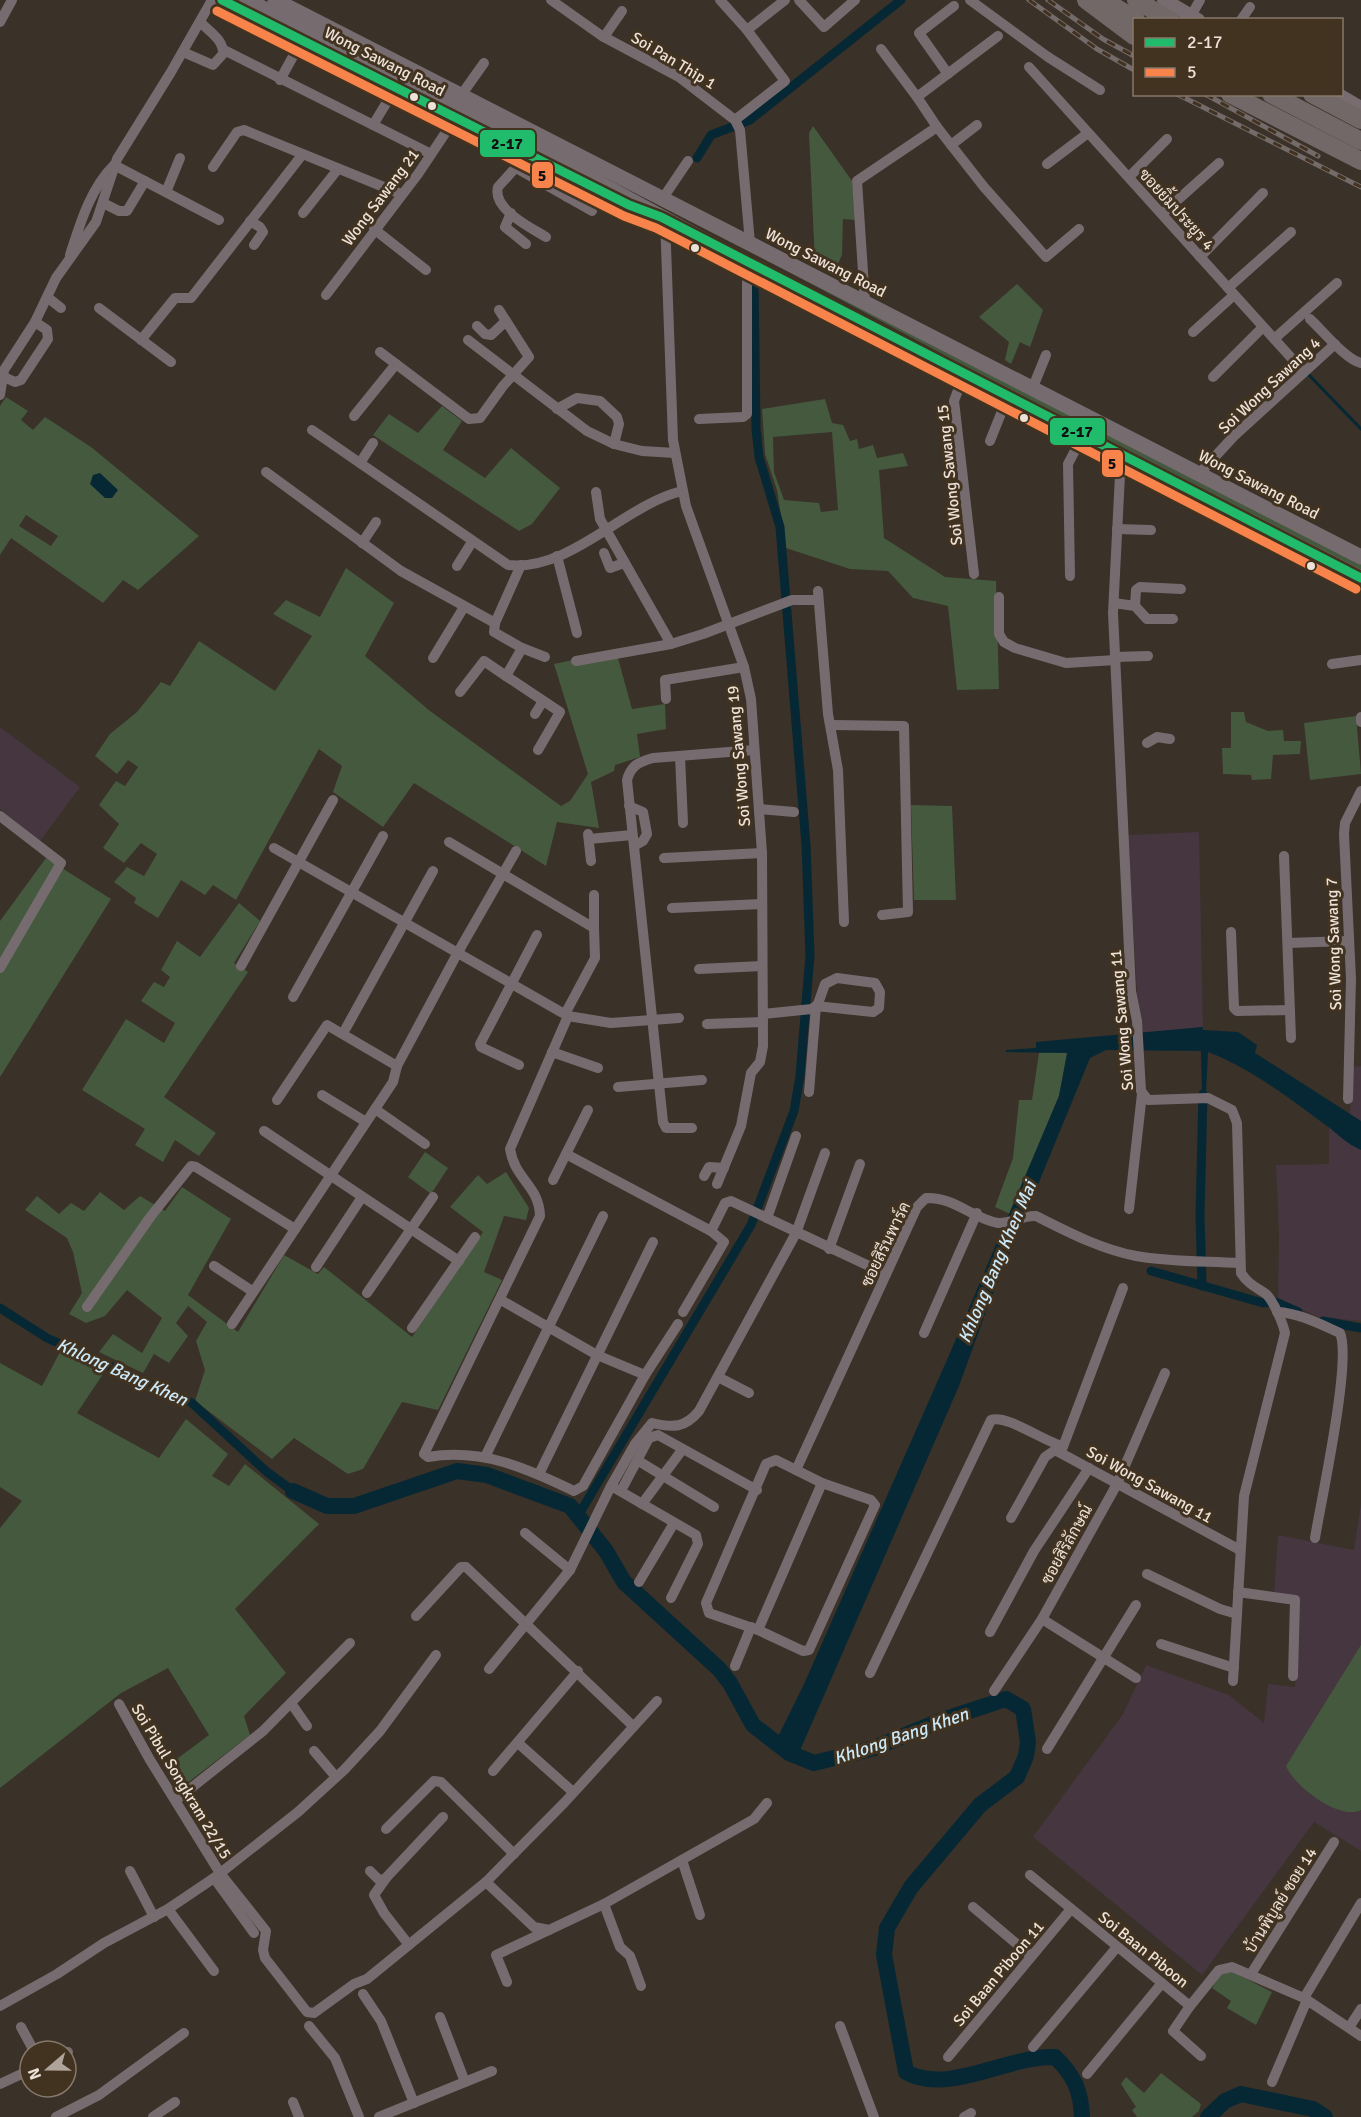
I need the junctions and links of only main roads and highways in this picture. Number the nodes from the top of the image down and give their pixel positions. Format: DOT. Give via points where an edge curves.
graph roads {
  1 [pos="222,0"];
  2 [pos="248,0"];
  3 [pos="275,0"];
  4 [pos="1086,0"];
  5 [pos="1102,0"];
  6 [pos="1136,0"];
  7 [pos="1169,6"];
  8 [pos="1133,18"];
  9 [pos="1195,18"];
  10 [pos="1133,35"];
  11 [pos="1234,96"];
  12 [pos="1275,96"];
  13 [pos="1288,96"];
  14 [pos="1316,96"];
  15 [pos="1340,96"];
  16 [pos="1361,108"];
  17 [pos="1361,120"];
  18 [pos="1361,133"];
  19 [pos="1361,141"];
  20 [pos="1361,161"];
  21 [pos="663,218"];
  22 [pos="1361,557"];
  23 [pos="1361,578"];
  1 -- 21 [label="main road, Wong Sawang Road" via="629,205"];
  2 -- 21 [label="main road, Wong Sawang Road" via="477,116"];
  3 -- 22 [label="main road, Wong Sawang Road"];
  4 -- 10 [label="highway"];
  5 -- 8 [label="highway, bridge"];
  6 -- 7 [label="highway"];
  7 -- 9 [label="main road"];
  11 -- 20 [label="highway"];
  12 -- 19 [label="highway"];
  13 -- 18 [label="main road"];
  14 -- 17 [label="highway"];
  15 -- 16 [label="main road"];
  21 -- 23 [label="main road, Wong Sawang Road"];
}
